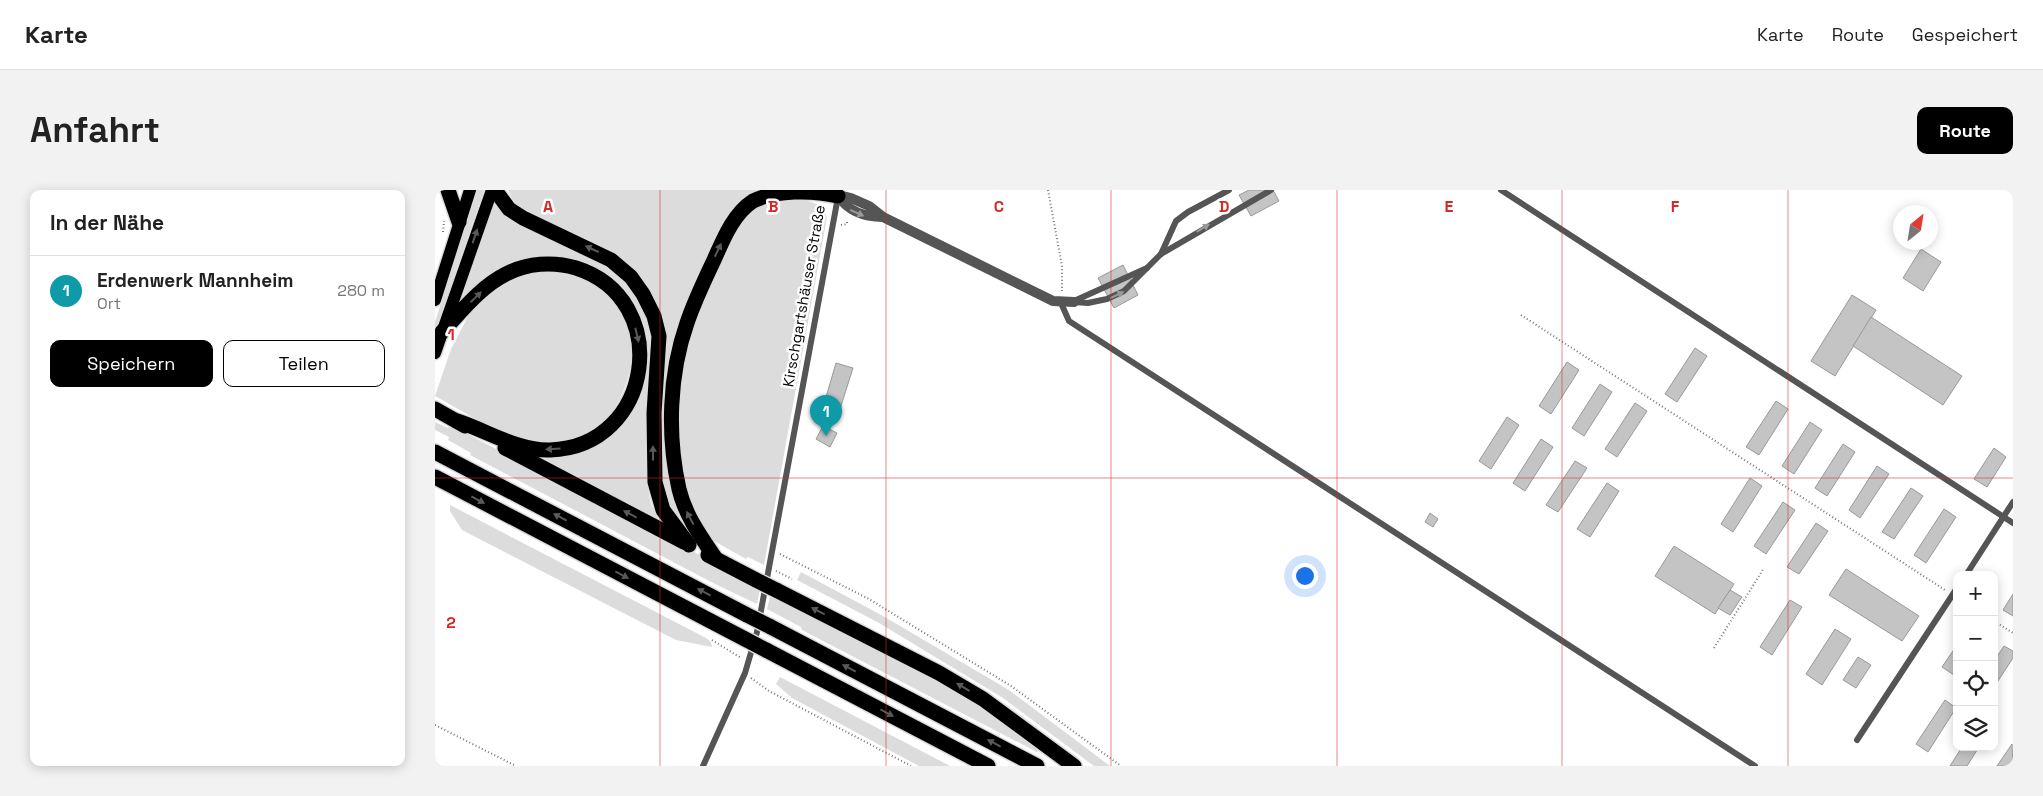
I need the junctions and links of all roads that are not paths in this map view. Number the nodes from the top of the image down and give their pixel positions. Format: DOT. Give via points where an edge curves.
graph roads {
  1 [pos="447,190"];
  2 [pos="469,190"];
  3 [pos="493,190"];
  4 [pos="1229,190"];
  5 [pos="1271,190"];
  6 [pos="1501,190"];
  7 [pos="834,192"];
  8 [pos="452,220"];
  9 [pos="1161,254"];
  10 [pos="1151,266"];
  11 [pos="435,300"];
  12 [pos="1074,302"];
  13 [pos="1061,303"];
  14 [pos="442,332"];
  15 [pos="435,353"];
  16 [pos="435,410"];
  17 [pos="457,421"];
  18 [pos="435,452"];
  19 [pos="435,477"];
  20 [pos="2013,502"];
  21 [pos="2004,517"];
  22 [pos="2013,523"];
  23 [pos="689,545"];
  24 [pos="716,559"];
  25 [pos="1969,571"];
  26 [pos="1953,594"];
  27 [pos="1857,740"];
  28 [pos="703,766"];
  29 [pos="988,766"];
  30 [pos="1037,766"];
  31 [pos="1074,766"];
  32 [pos="1755,766"];
  1 -- 8 [label="highway"];
  2 -- 8 [label="main road"];
  14 -- 3 [label="main road, one-way"];
  23 -- 3 [label="highway, one-way" via="663,510 655,482 654,413 659,336 643,294 631,277 611,260 523,218 509,209"];
  4 -- 9 [label="lane" via="1176,221"];
  9 -- 5 [label="lane, one-way"];
  6 -- 21 [label="lane"];
  7 -- 13 [label="street" via="869,206 883,217"];
  24 -- 7 [label="highway, one-way" via="691,522 675,468 674,381 686,324 727,232 749,204 761,196 785,191"];
  7 -- 28 [label="lane, Kirschgartshäuser Straße" via="799,408 749,663"];
  8 -- 11 [label="main road"];
  9 -- 10 [label="lane"];
  10 -- 12 [label="lane"];
  12 -- 10 [label="lane, one-way" via="1088,304 1125,292"];
  12 -- 13 [label="street"];
  13 -- 32 [label="lane" via="1069,321"];
  14 -- 15 [label="main road"];
  14 -- 17 [label="highway, one-way" via="497,279 528,266 551,264 590,273 609,286 631,314 639,340 641,366 630,400 611,425 580,444 537,450 518,446"];
  16 -- 17 [label="highway"];
  23 -- 17 [label="highway, one-way"];
  30 -- 18 [label="highway, one-way, bridge"];
  19 -- 29 [label="highway, one-way, bridge"];
  20 -- 21 [label="lane"];
  21 -- 22 [label="lane"];
  21 -- 25 [label="lane"];
  23 -- 24 [label="highway"];
  31 -- 24 [label="highway, one-way, bridge" via="983,699 939,673"];
  26 -- 27 [label="lane"];
}
